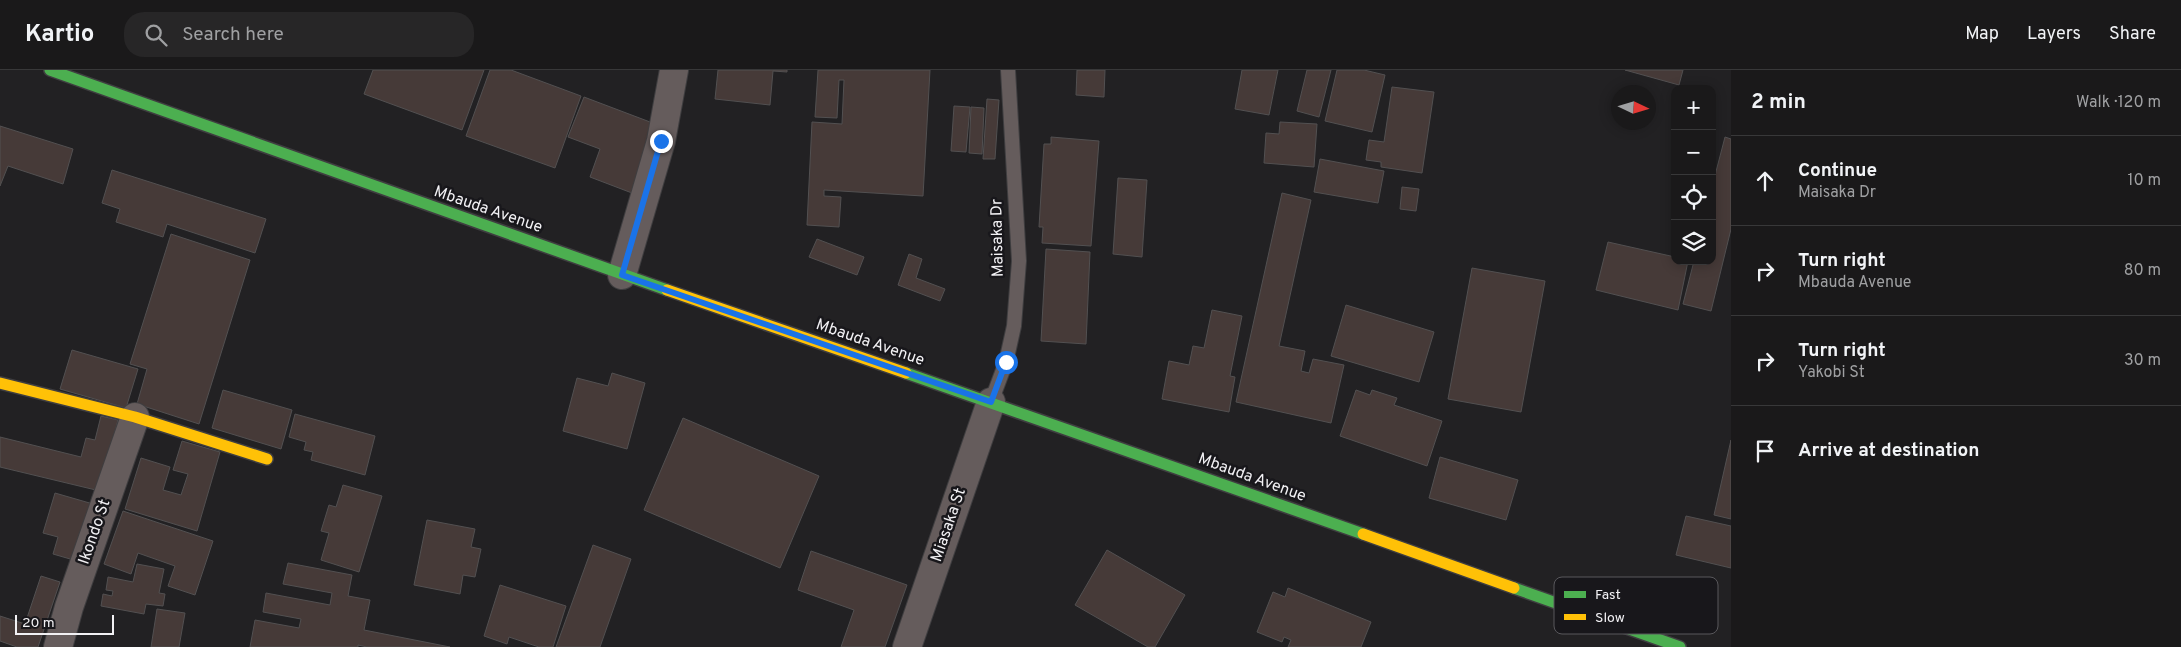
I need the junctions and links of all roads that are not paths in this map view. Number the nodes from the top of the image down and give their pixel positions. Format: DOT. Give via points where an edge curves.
graph roads {
  1 [pos="50,70"];
  2 [pos="674,70"];
  3 [pos="1008,70"];
  4 [pos="622,275"];
  5 [pos="0,383"];
  6 [pos="991,402"];
  7 [pos="135,418"];
  8 [pos="267,459"];
  9 [pos="1554,602"];
  10 [pos="1643,634"];
  11 [pos="58,647"];
  12 [pos="907,647"];
  13 [pos="1680,647"];
  1 -- 4 [label="street, Mbauda Avenue"];
  2 -- 4 [label="street" via="661,141"];
  3 -- 6 [label="lane, Maisaka Dr" via="1019,261 1014,326 1006,362"];
  4 -- 6 [label="street, Mbauda Avenue"];
  5 -- 7 [label="street"];
  6 -- 9 [label="street, Mbauda Avenue"];
  6 -- 12 [label="street, Miasaka St"];
  7 -- 8 [label="street"];
  7 -- 11 [label="street, Ikondo St"];
  10 -- 13 [label="street, Mbauda Avenue"];
}
